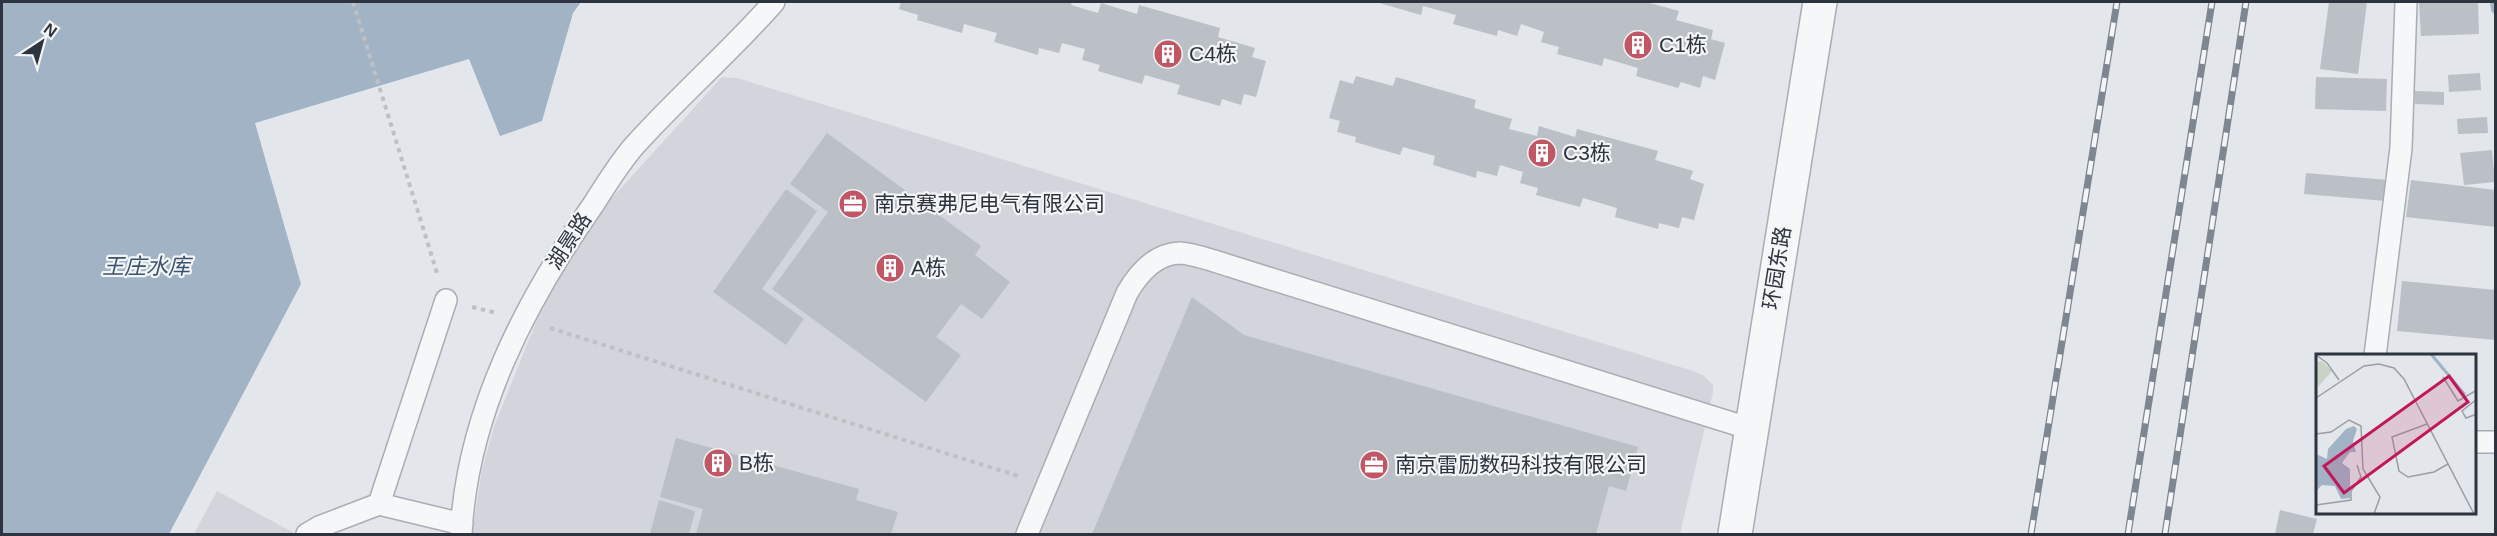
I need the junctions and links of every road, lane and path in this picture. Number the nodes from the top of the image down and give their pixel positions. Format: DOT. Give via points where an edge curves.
graph roads {
  1 [pos="353,2"];
  2 [pos="774,2"];
  3 [pos="1820,2"];
  4 [pos="2406,2"];
  5 [pos="446,300"];
  6 [pos="522,319"];
  7 [pos="2375,354"];
  8 [pos="1751,429"];
  9 [pos="2476,442"];
  10 [pos="2496,442"];
  11 [pos="1048,485"];
  12 [pos="379,504"];
  13 [pos="462,529"];
  14 [pos="307,534"];
  15 [pos="1027,534"];
  16 [pos="1735,534"];
  1 -- 5 [label="path"];
  2 -- 6 [label="lane, 湖景路" via="633,147 568,239"];
  3 -- 8 [label="street, 环园东路"];
  4 -- 7 [label="lane" via="2401,148"];
  5 -- 6 [label="path"];
  5 -- 12 [label="lane"];
  6 -- 11 [label="path"];
  6 -- 13 [label="lane, 湖景路" via="483,410 462,507"];
  8 -- 11 [label="lane" via="1179,253 1162,258 1136,278"];
  8 -- 16 [label="street, 环园东路"];
  9 -- 10 [label="lane"];
  11 -- 15 [label="lane"];
  12 -- 13 [label="lane"];
  12 -- 14 [label="lane"];
}
